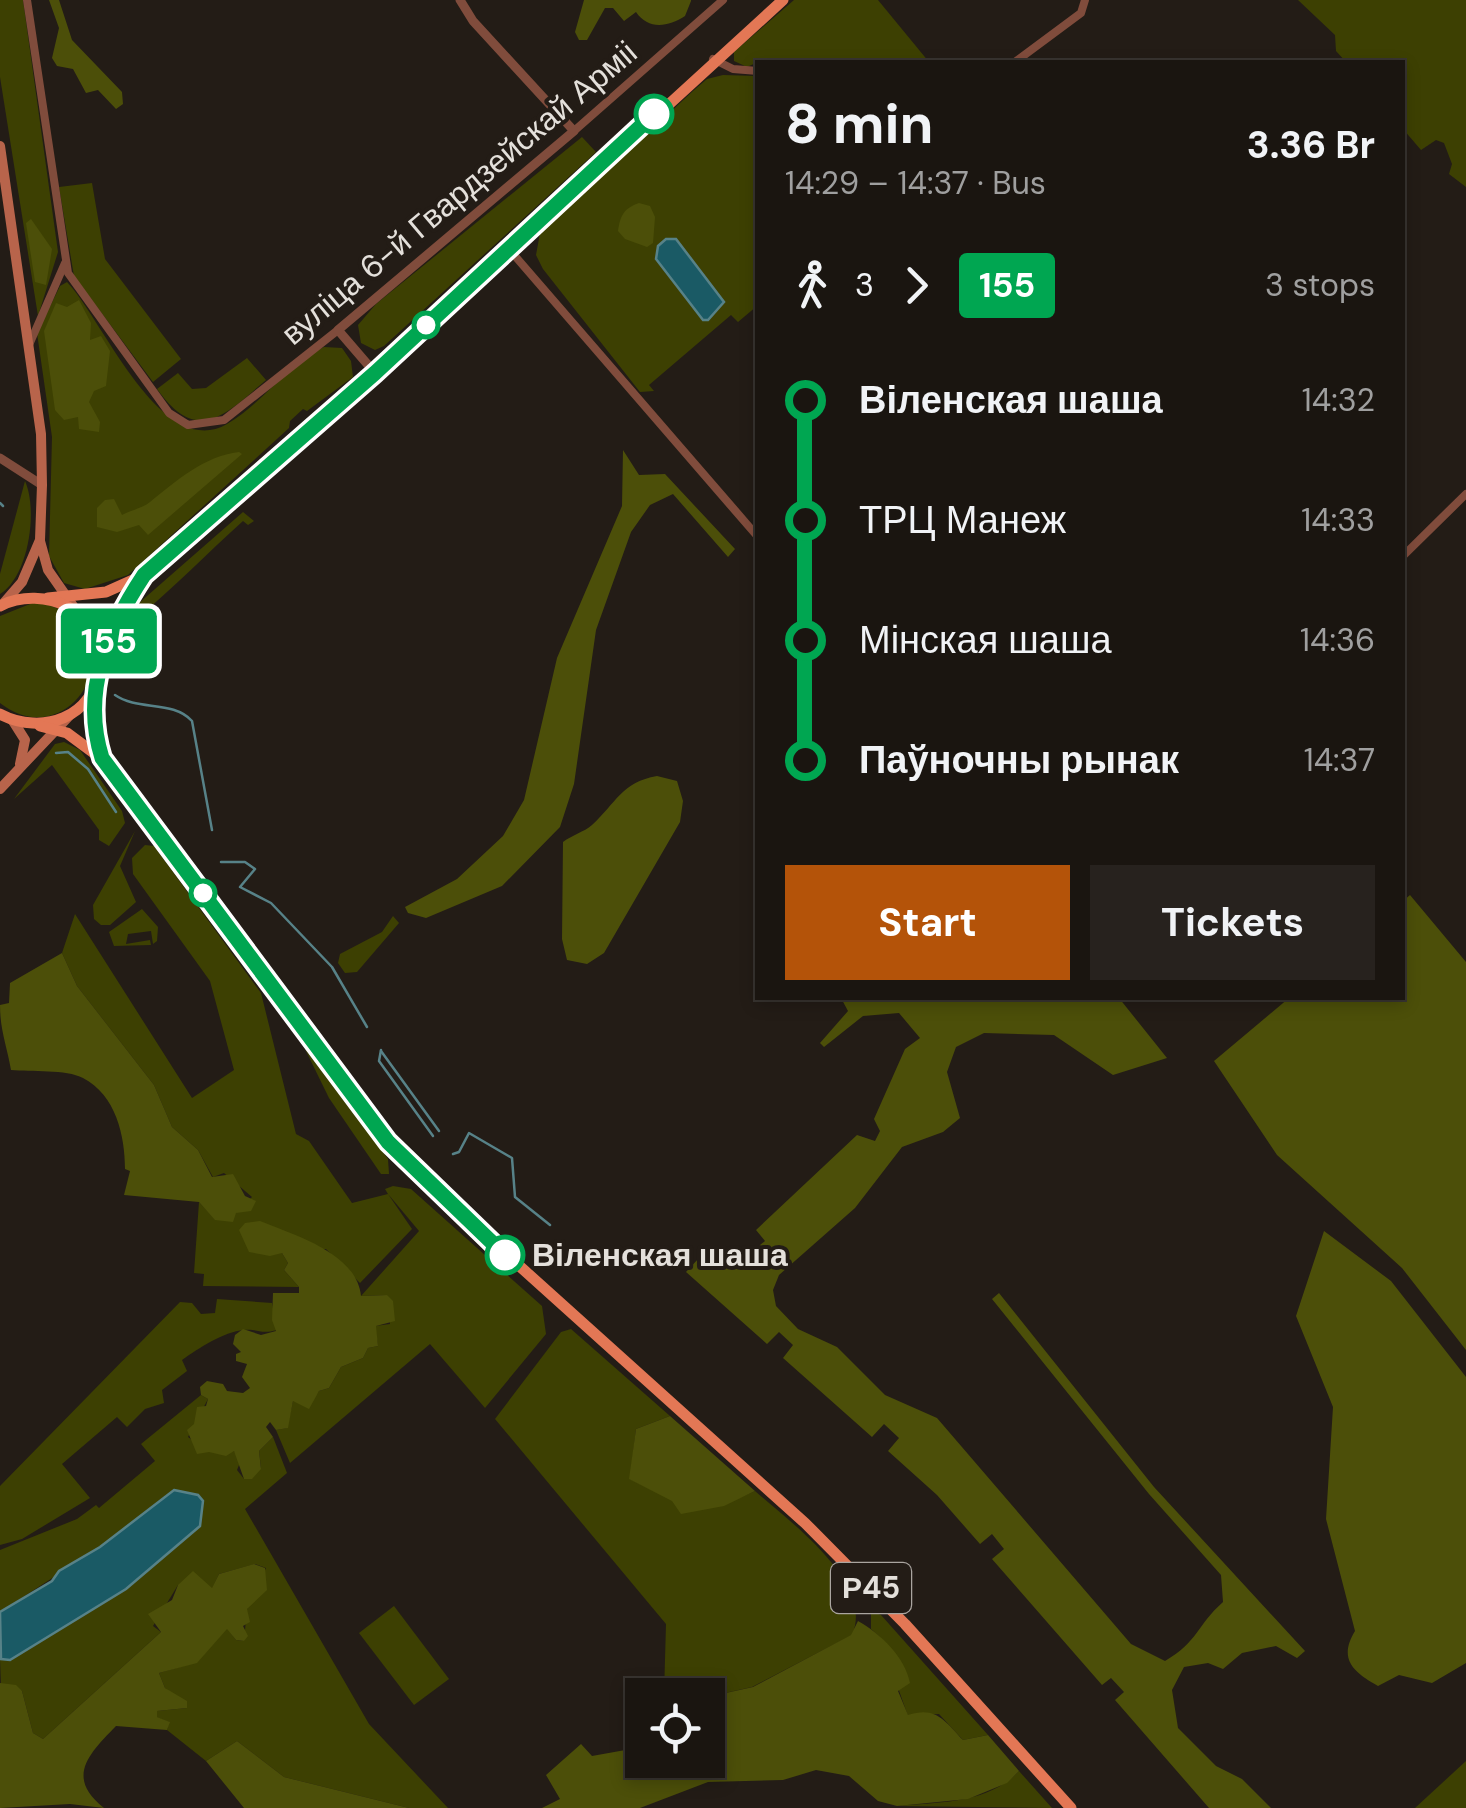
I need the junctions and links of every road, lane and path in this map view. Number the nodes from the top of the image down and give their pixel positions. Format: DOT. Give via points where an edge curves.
graph roads {
  1 [pos="27,0"];
  2 [pos="460,0"];
  3 [pos="723,0"];
  4 [pos="783,0"];
  5 [pos="1085,0"];
  6 [pos="713,60"];
  7 [pos="1018,60"];
  8 [pos="755,71"];
  9 [pos="574,131"];
  10 [pos="0,146"];
  11 [pos="1,161"];
  12 [pos="508,248"];
  13 [pos="64,264"];
  14 [pos="338,330"];
  15 [pos="28,344"];
  16 [pos="375,373"];
  17 [pos="0,458"];
  18 [pos="42,485"];
  19 [pos="1466,494"];
  20 [pos="755,534"];
  21 [pos="40,540"];
  22 [pos="1405,554"];
  23 [pos="144,575"];
  24 [pos="67,596"];
  25 [pos="48,598"];
  26 [pos="2,605"];
  27 [pos="78,612"];
  28 [pos="100,666"];
  29 [pos="94,688"];
  30 [pos="0,714"];
  31 [pos="69,716"];
  32 [pos="13,720"];
  33 [pos="40,726"];
  34 [pos="0,727"];
  35 [pos="57,730"];
  36 [pos="102,758"];
  37 [pos="17,769"];
  38 [pos="0,789"];
  39 [pos="1070,1808"];
  1 -- 13 [label="street"];
  2 -- 9 [label="street"];
  3 -- 9 [label="street, вуліца 6-й Гвардзейскай Арміі"];
  4 -- 6 [label="main road"];
  5 -- 7 [label="street" via="1081,14"];
  6 -- 8 [label="street"];
  6 -- 12 [label="main road"];
  9 -- 14 [label="street, вуліца 6-й Гвардзейскай Арміі"];
  10 -- 11 [label="main road"];
  11 -- 15 [label="main road"];
  12 -- 16 [label="main road"];
  12 -- 20 [label="street"];
  13 -- 14 [label="street, вуліца 6-й Гвардзейскай Арміі" via="169,412 188,425 224,420"];
  13 -- 15 [label="street"];
  14 -- 16 [label="street"];
  15 -- 18 [label="main road"];
  16 -- 23 [label="main road"];
  17 -- 18 [label="street"];
  18 -- 21 [label="main road"];
  19 -- 22 [label="street"];
  21 -- 24 [label="main road" via="48,570"];
  21 -- 26 [label="main road" via="22,582"];
  23 -- 24 [label="main road" via="118,589"];
  23 -- 28 [label="main road" via="123,606"];
  24 -- 25 [label="main road"];
  24 -- 27 [label="main road"];
  25 -- 26 [label="main road"];
  25 -- 27 [label="main road"];
  27 -- 28 [label="main road" via="98,644"];
  28 -- 29 [label="main road"];
  29 -- 31 [label="main road"];
  29 -- 36 [label="main road, Р45" via="92,722"];
  30 -- 32 [label="main road"];
  31 -- 33 [label="main road"];
  31 -- 35 [label="main road"];
  32 -- 33 [label="main road"];
  32 -- 34 [label="main road"];
  32 -- 37 [label="main road" via="25,749"];
  33 -- 35 [label="main road, Р45"];
  35 -- 36 [label="main road, Р45"];
  35 -- 37 [label="main road"];
  36 -- 39 [label="main road, Р45" via="388,1142 817,1534"];
  37 -- 38 [label="main road"];
}
